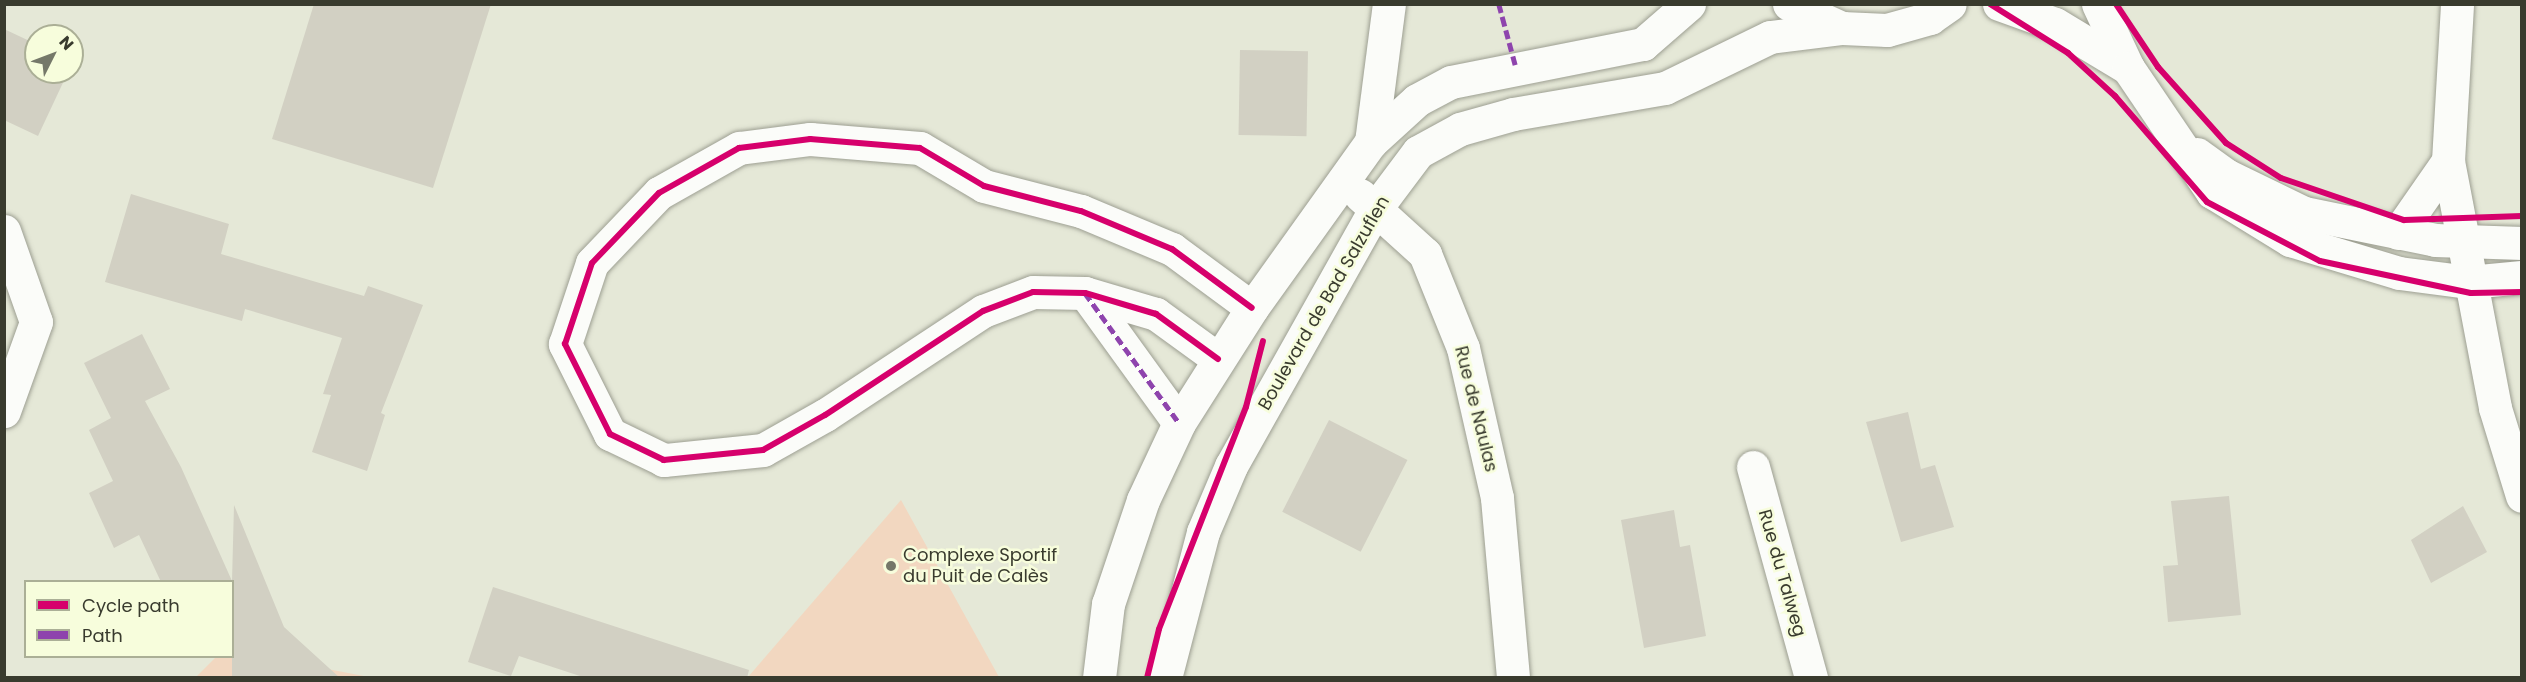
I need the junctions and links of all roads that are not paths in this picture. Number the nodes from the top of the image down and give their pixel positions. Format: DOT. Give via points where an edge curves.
graph roads {
  1 [pos="1389,4"];
  2 [pos="1689,4"];
  3 [pos="1789,4"];
  4 [pos="1950,4"];
  5 [pos="1999,4"];
  6 [pos="2098,4"];
  7 [pos="2457,4"];
  8 [pos="1842,28"];
  9 [pos="2128,68"];
  10 [pos="2170,135"];
  11 [pos="1371,142"];
  12 [pos="2448,161"];
  13 [pos="1344,182"];
  14 [pos="1376,208"];
  15 [pos="4,231"];
  16 [pos="2398,233"];
  17 [pos="2461,240"];
  18 [pos="2522,243"];
  19 [pos="2522,277"];
  20 [pos="2469,282"];
  21 [pos="1085,293"];
  22 [pos="1252,308"];
  23 [pos="1218,359"];
  24 [pos="4,411"];
  25 [pos="1179,423"];
  26 [pos="1753,467"];
  27 [pos="2522,496"];
  28 [pos="1099,678"];
  29 [pos="1165,678"];
  30 [pos="1513,678"];
  31 [pos="1811,678"];
  1 -- 11 [label="street"];
  2 -- 11 [label="street" via="1642,44 1451,82 1417,100"];
  3 -- 8 [label="street"];
  4 -- 8 [label="street" via="1930,18 1887,30"];
  5 -- 9 [label="street" via="2055,24"];
  6 -- 9 [label="street"];
  7 -- 12 [label="street"];
  8 -- 14 [label="street, Boulevard de Bad Salzuflen" via="1770,38 1665,88 1513,114 1460,129 1418,152"];
  9 -- 10 [label="street"];
  10 -- 16 [label="street" via="2226,175 2304,213"];
  10 -- 20 [label="street" via="2212,192 2290,240 2399,273"];
  11 -- 13 [label="street"];
  12 -- 16 [label="street"];
  12 -- 17 [label="street"];
  13 -- 14 [label="street, Rue de Naulas"];
  13 -- 22 [label="street"];
  14 -- 29 [label="street, Boulevard de Bad Salzuflen" via="1232,466 1203,532"];
  14 -- 30 [label="street, Rue de Naulas" via="1425,254 1463,348 1497,498"];
  15 -- 24 [label="street" via="36,322"];
  16 -- 17 [label="street"];
  17 -- 18 [label="street"];
  17 -- 20 [label="street"];
  19 -- 20 [label="street"];
  20 -- 27 [label="street" via="2495,408"];
  21 -- 22 [label="street" via="1033,292 983,311 825,416 763,450 664,460 610,434 566,344 592,263 659,193 739,148 810,139 920,148 984,186 1081,211 1172,249"];
  21 -- 23 [label="street" via="1156,314"];
  21 -- 25 [label="street"];
  22 -- 23 [label="street"];
  23 -- 25 [label="street"];
  25 -- 28 [label="street" via="1143,500 1108,604"];
  26 -- 31 [label="street, Rue du Talweg"];
}
